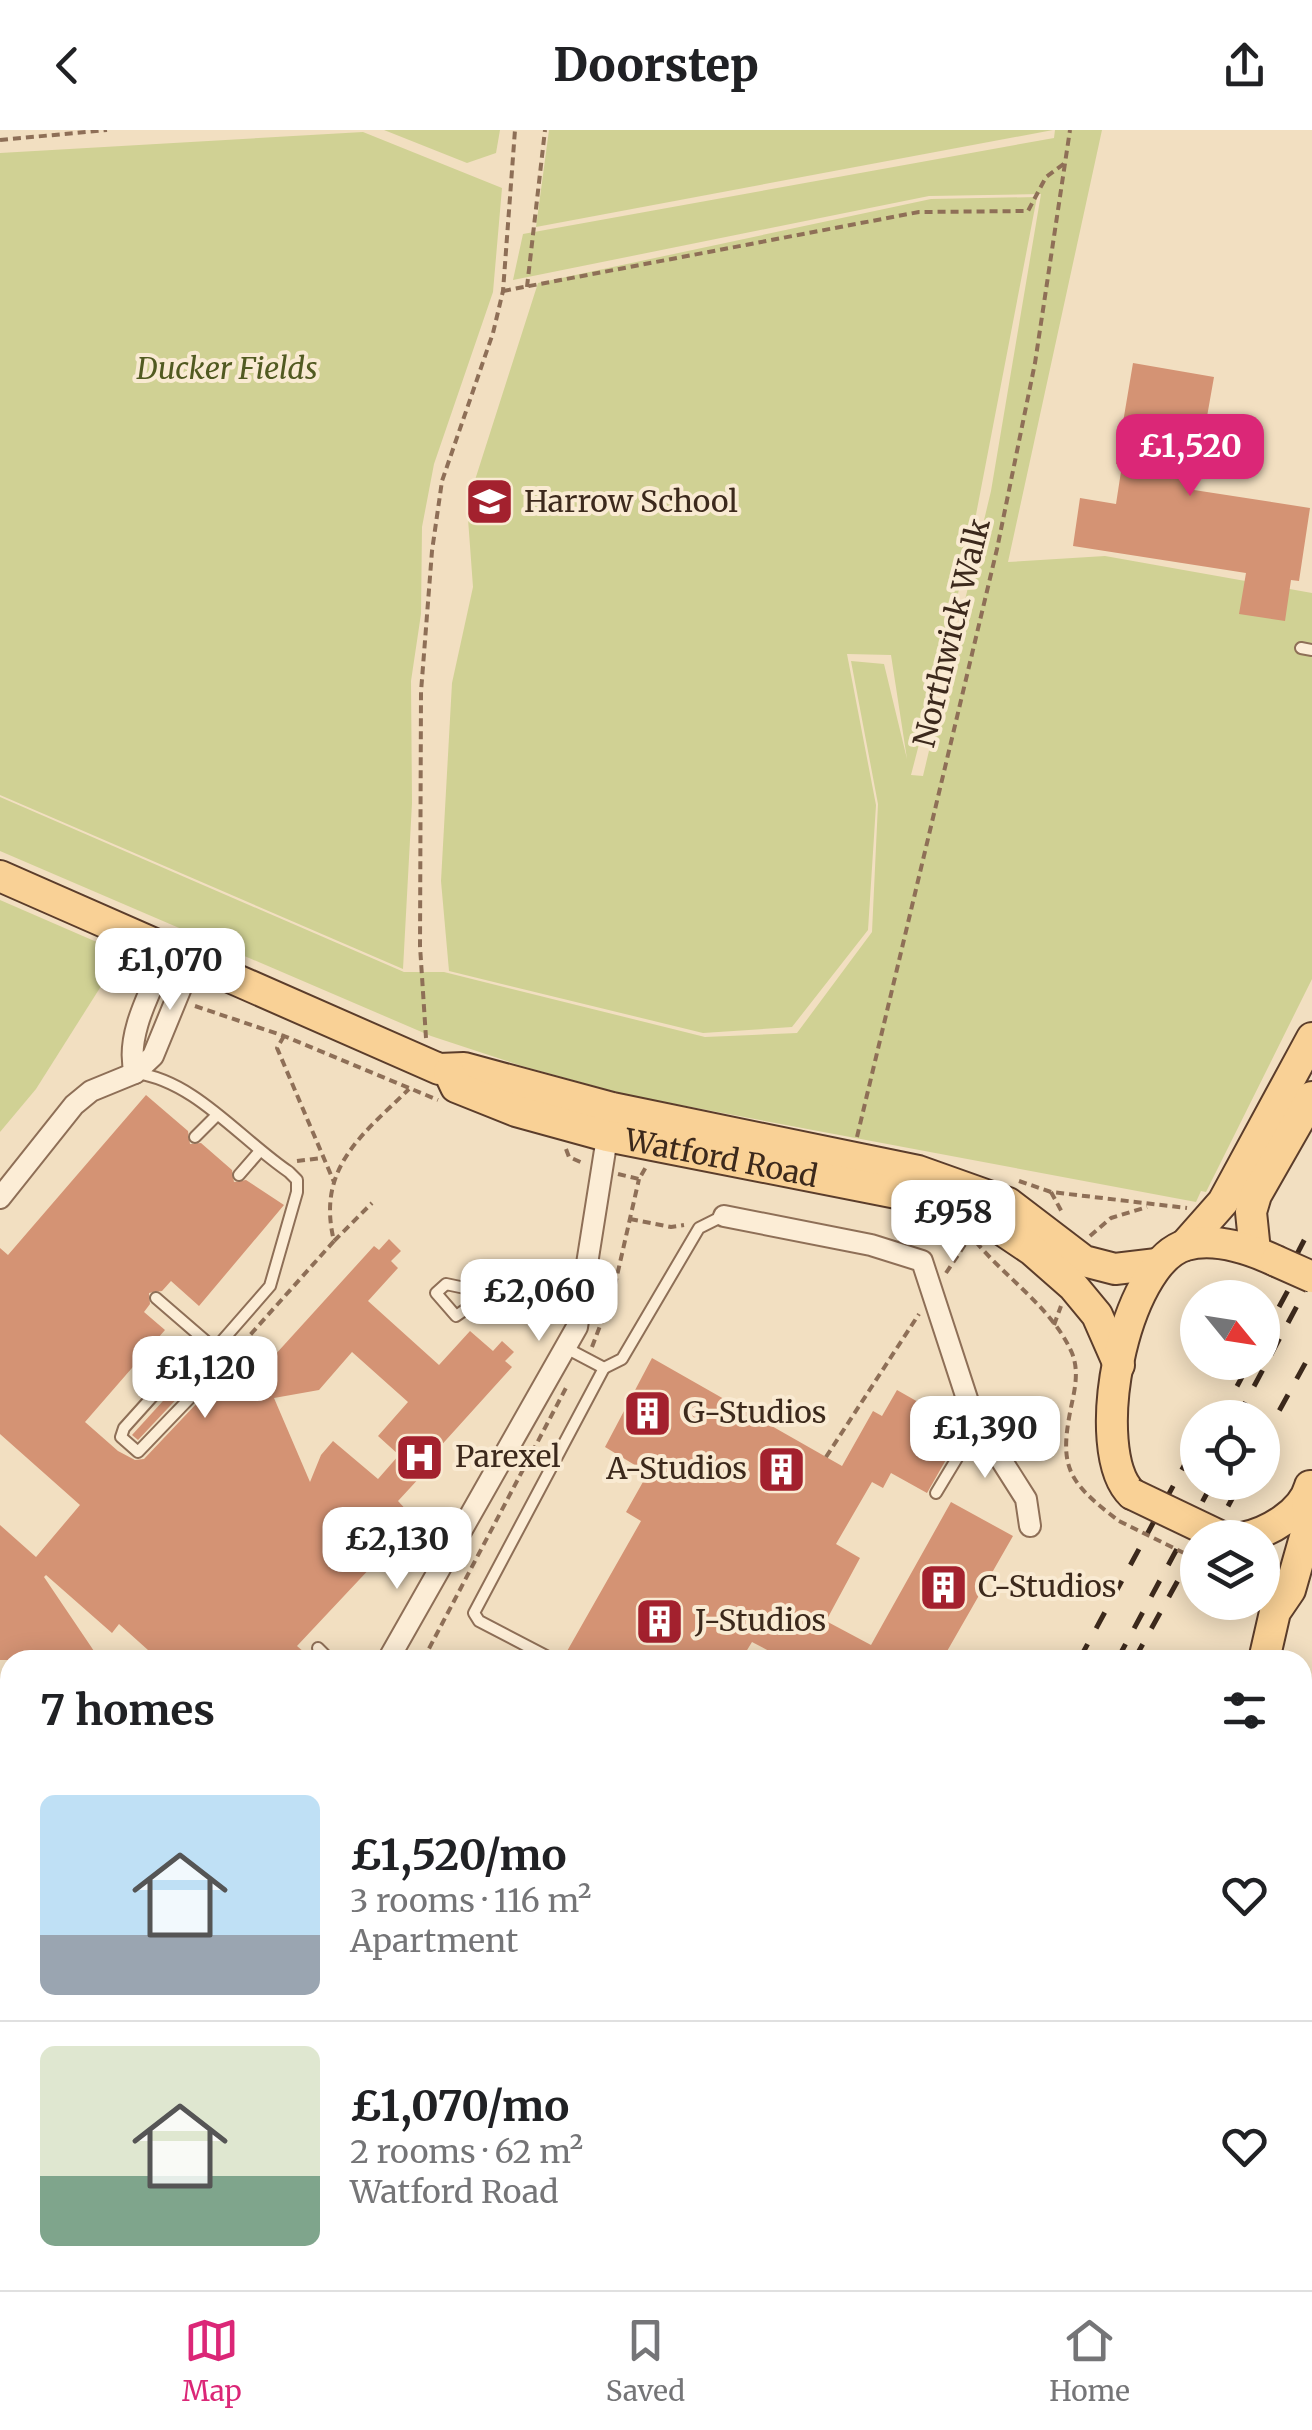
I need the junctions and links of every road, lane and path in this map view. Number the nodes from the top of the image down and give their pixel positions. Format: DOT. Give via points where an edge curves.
graph roads {
  1 [pos="106,130"];
  2 [pos="515,130"];
  3 [pos="545,130"];
  4 [pos="1070,130"];
  5 [pos="0,140"];
  6 [pos="1066,162"];
  7 [pos="527,287"];
  8 [pos="503,291"];
  9 [pos="0,876"];
  10 [pos="180,956"];
  11 [pos="190,1009"];
  12 [pos="1312,1038"];
  13 [pos="425,1057"];
  14 [pos="134,1073"];
  15 [pos="1312,1097"];
  16 [pos="216,1116"];
  17 [pos="609,1122"];
  18 [pos="195,1138"];
  19 [pos="855,1143"];
  20 [pos="258,1152"];
  21 [pos="322,1158"];
  22 [pos="283,1168"];
  23 [pos="238,1175"];
  24 [pos="638,1179"];
  25 [pos="334,1182"];
  26 [pos="1030,1184"];
  27 [pos="0,1198"];
  28 [pos="372,1203"];
  29 [pos="1152,1205"];
  30 [pos="1195,1208"];
  31 [pos="724,1216"];
  32 [pos="630,1219"];
  33 [pos="699,1228"];
  34 [pos="1092,1234"];
  35 [pos="334,1241"];
  36 [pos="1185,1245"];
  37 [pos="1266,1256"];
  38 [pos="1156,1264"];
  39 [pos="1312,1277"];
  40 [pos="935,1290"];
  41 [pos="488,1293"];
  42 [pos="156,1298"];
  43 [pos="1062,1303"];
  44 [pos="582,1307"];
  45 [pos="1054,1326"];
  46 [pos="242,1344"];
  47 [pos="566,1348"];
  48 [pos="592,1348"];
  49 [pos="215,1349"];
  50 [pos="1119,1365"];
  51 [pos="604,1368"];
  52 [pos="572,1376"];
  53 [pos="977,1424"];
  54 [pos="826,1457"];
  55 [pos="1310,1487"];
  56 [pos="936,1494"];
  57 [pos="1125,1508"];
  58 [pos="1279,1520"];
  59 [pos="1180,1525"];
  60 [pos="1030,1526"];
  61 [pos="1180,1547"];
  62 [pos="1280,1604"];
  63 [pos="1272,1620"];
  64 [pos="394,1650"];
  65 [pos="429,1650"];
  66 [pos="533,1650"];
  67 [pos="1266,1650"];
  1 -- 5 [label="path"];
  2 -- 8 [label="path"];
  3 -- 7 [label="path"];
  4 -- 6 [label="path, Northwick Walk"];
  6 -- 7 [label="path" via="1046,178 1028,211 920,212"];
  6 -- 19 [label="path, Northwick Walk" via="997,548"];
  7 -- 8 [label="path"];
  8 -- 13 [label="path" via="442,481 432,552 421,692"];
  9 -- 10 [label="main road, Watford Road"];
  10 -- 13 [label="main road, Watford Road"];
  10 -- 14 [label="street" via="153,1056"];
  11 -- 21 [label="path" via="207,1006 282,1035 277,1048"];
  12 -- 36 [label="main road" via="1224,1202"];
  13 -- 17 [label="main road, Watford Road"];
  13 -- 25 [label="path" via="349,1148"];
  14 -- 16 [label="lane" via="162,1077"];
  14 -- 27 [label="street" via="74,1104"];
  15 -- 37 [label="main road" via="1251,1212"];
  16 -- 18 [label="lane"];
  16 -- 20 [label="lane"];
  17 -- 38 [label="main road, Watford Road" via="918,1171 1008,1203 1084,1261 1115,1270"];
  17 -- 44 [label="street"];
  17 -- 50 [label="main road, Watford Road" via="984,1218 1073,1286 1097,1315"];
  20 -- 22 [label="lane"];
  20 -- 23 [label="lane"];
  21 -- 22 [label="path"];
  21 -- 25 [label="path"];
  22 -- 49 [label="lane" via="297,1180 297,1192 274,1278"];
  24 -- 32 [label="path"];
  25 -- 35 [label="path" via="328,1215"];
  26 -- 29 [label="path"];
  28 -- 35 [label="path"];
  29 -- 30 [label="path"];
  29 -- 34 [label="path" via="1111,1218"];
  31 -- 33 [label="lane"];
  31 -- 40 [label="street" via="915,1256"];
  32 -- 33 [label="path"];
  32 -- 48 [label="path"];
  33 -- 51 [label="lane" via="629,1351"];
  35 -- 46 [label="path"];
  36 -- 37 [label="main road" via="1220,1244"];
  36 -- 38 [label="main road"];
  37 -- 39 [label="main road, bridge"];
  38 -- 50 [label="main road" via="1134,1302"];
  40 -- 45 [label="path" via="973,1238"];
  40 -- 53 [label="street"];
  40 -- 54 [label="path"];
  41 -- 41 [label="lane" via="456,1316 436,1294 446,1284"];
  41 -- 44 [label="lane"];
  42 -- 49 [label="lane"];
  43 -- 45 [label="path"];
  44 -- 47 [label="street"];
  45 -- 57 [label="path" via="1075,1363 1066,1464 1075,1484"];
  47 -- 51 [label="lane"];
  47 -- 64 [label="street"];
  49 -- 49 [label="lane" via="212,1375 146,1448 138,1452 121,1438 188,1358"];
  50 -- 57 [label="main road" via="1113,1457"];
  51 -- 66 [label="lane" via="474,1612"];
  52 -- 65 [label="path"];
  53 -- 56 [label="lane"];
  53 -- 60 [label="street" via="1026,1500"];
  55 -- 58 [label="main road"];
  55 -- 62 [label="main road" via="1309,1523"];
  57 -- 59 [label="main road, bridge"];
  57 -- 61 [label="path, bridge"];
  63 -- 67 [label="main road"];
}
